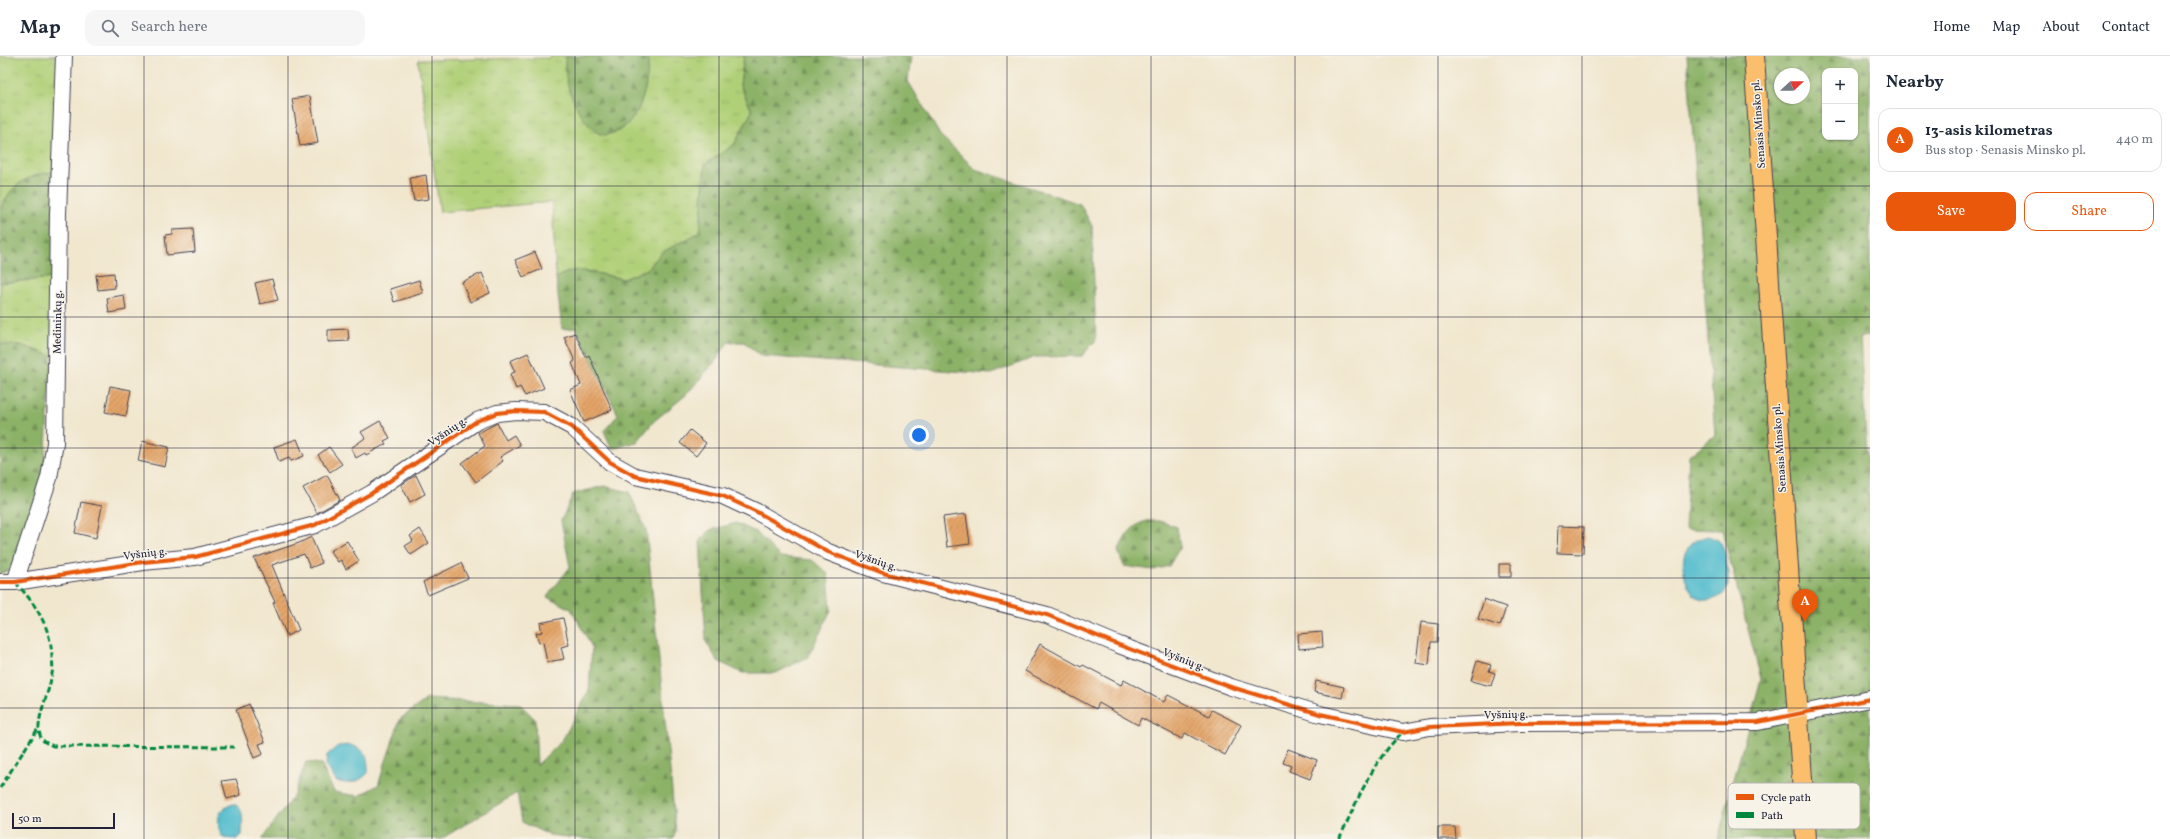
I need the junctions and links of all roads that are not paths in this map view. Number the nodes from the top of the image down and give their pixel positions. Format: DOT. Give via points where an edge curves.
graph roads {
  1 [pos="64,56"];
  2 [pos="1754,56"];
  3 [pos="8,582"];
  4 [pos="1870,700"];
  5 [pos="1797,715"];
  6 [pos="1802,783"];
  7 [pos="1805,829"];
  8 [pos="1806,839"];
  1 -- 3 [label="street, Medininkų g." via="58,214 55,443 49,478"];
  2 -- 5 [label="main road, Senasis Minsko pl."];
  3 -- 5 [label="street, Vyšnių g." via="194,557 315,525 372,493 477,421 516,411 544,412 572,427 610,462 635,476 723,496 828,552 883,573 1047,615 1231,687 1320,714 1403,732 1430,727 1520,723 1758,722"];
  4 -- 5 [label="street, Vyšnių g."];
  5 -- 6 [label="main road, Senasis Minsko pl."];
  7 -- 8 [label="main road, Senasis Minsko pl."];
}
